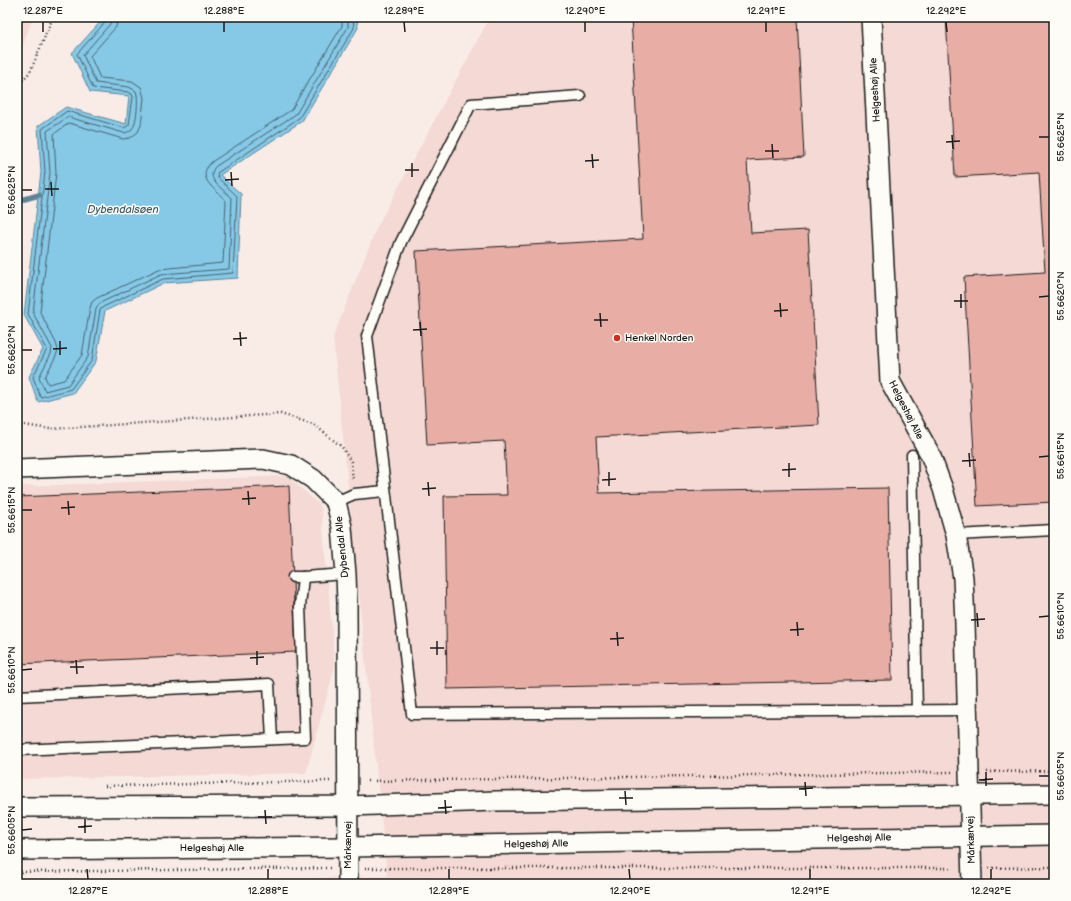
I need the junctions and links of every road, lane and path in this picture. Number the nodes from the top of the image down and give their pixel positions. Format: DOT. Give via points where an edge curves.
graph roads {
  1 [pos="53,17"];
  2 [pos="871,17"];
  3 [pos="17,86"];
  4 [pos="580,96"];
  5 [pos="17,424"];
  6 [pos="912,455"];
  7 [pos="17,468"];
  8 [pos="385,491"];
  9 [pos="354,494"];
  10 [pos="336,502"];
  11 [pos="1054,530"];
  12 [pos="956,535"];
  13 [pos="346,574"];
  14 [pos="293,577"];
  15 [pos="303,577"];
  16 [pos="17,696"];
  17 [pos="967,710"];
  18 [pos="917,711"];
  19 [pos="272,739"];
  20 [pos="17,750"];
  21 [pos="1054,771"];
  22 [pos="969,772"];
  23 [pos="348,781"];
  24 [pos="104,786"];
  25 [pos="1054,794"];
  26 [pos="970,796"];
  27 [pos="348,806"];
  28 [pos="17,807"];
  29 [pos="1054,835"];
  30 [pos="971,836"];
  31 [pos="348,847"];
  32 [pos="17,850"];
  33 [pos="1054,867"];
  34 [pos="17,872"];
  35 [pos="348,876"];
  36 [pos="972,876"];
  1 -- 3 [label="path" via="30,72"];
  2 -- 12 [label="street, Helgeshøj Alle" via="890,380 930,454"];
  4 -- 8 [label="lane" via="471,104 401,242 366,336"];
  5 -- 9 [label="path" via="50,429 281,414 313,424 342,447 351,462"];
  6 -- 18 [label="lane"];
  7 -- 10 [label="street, Dybendal Alle" via="263,459 291,465 314,479"];
  8 -- 9 [label="lane"];
  8 -- 18 [label="lane" via="412,714"];
  9 -- 10 [label="lane"];
  10 -- 13 [label="street, Dybendal Alle" via="342,527"];
  11 -- 12 [label="lane"];
  12 -- 17 [label="street, Helgeshøj Alle" via="963,578 966,623"];
  13 -- 15 [label="lane"];
  13 -- 23 [label="street, Dybendal Alle"];
  14 -- 15 [label="lane"];
  15 -- 19 [label="lane" via="300,606 305,738"];
  16 -- 19 [label="lane" via="269,684"];
  17 -- 18 [label="lane"];
  17 -- 22 [label="street, Helgeshøj Alle"];
  19 -- 20 [label="lane"];
  21 -- 22 [label="path"];
  22 -- 23 [label="path"];
  22 -- 26 [label="street, Helgeshøj Alle"];
  23 -- 24 [label="path"];
  23 -- 27 [label="street, Dybendal Alle"];
  25 -- 26 [label="street"];
  26 -- 27 [label="street" via="496,801"];
  26 -- 30 [label="street, Mårkærvej"];
  27 -- 28 [label="street"];
  27 -- 31 [label="street, Mårkærvej"];
  29 -- 30 [label="street, Helgeshøj Alle"];
  30 -- 31 [label="street, Helgeshøj Alle"];
  30 -- 36 [label="street, Mårkærvej"];
  31 -- 32 [label="street, Helgeshøj Alle"];
  31 -- 35 [label="street, Mårkærvej"];
  33 -- 36 [label="path"];
  34 -- 35 [label="path"];
  35 -- 36 [label="path"];
}
